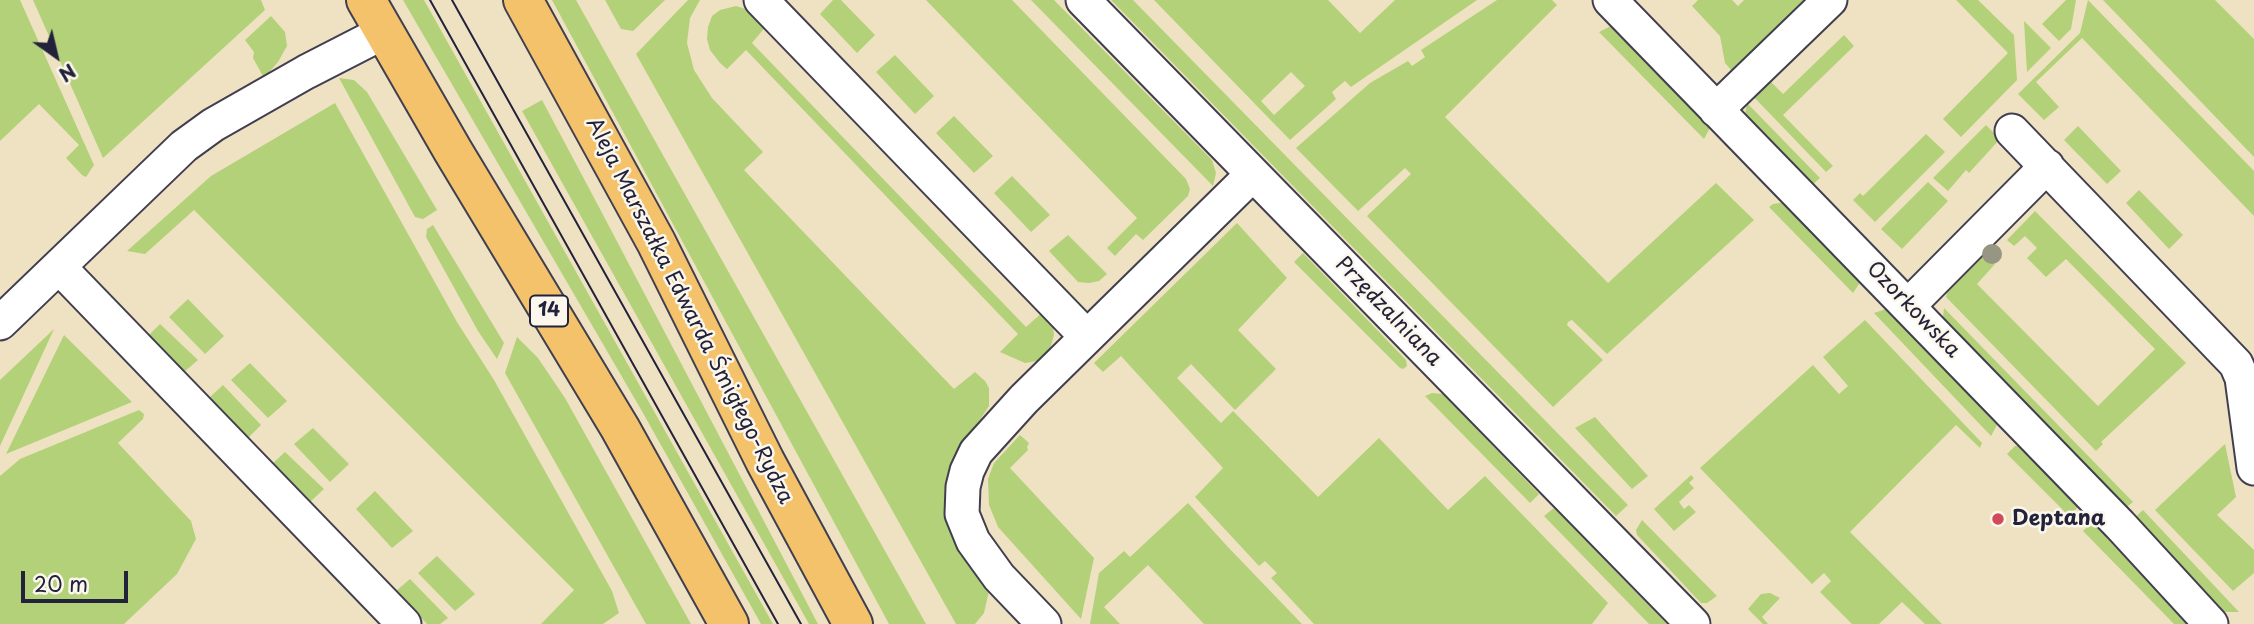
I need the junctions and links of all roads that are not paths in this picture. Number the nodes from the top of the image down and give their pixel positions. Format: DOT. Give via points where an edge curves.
graph roads {
  1 [pos="523,0"];
  2 [pos="761,0"];
  3 [pos="1083,0"];
  4 [pos="1611,0"];
  5 [pos="1830,0"];
  6 [pos="375,16"];
  7 [pos="1717,110"];
  8 [pos="2012,131"];
  9 [pos="2047,166"];
  10 [pos="1253,174"];
  11 [pos="60,267"];
  12 [pos="1908,306"];
  13 [pos="0,323"];
  14 [pos="1086,336"];
  15 [pos="2254,467"];
  16 [pos="404,624"];
  17 [pos="729,624"];
  18 [pos="853,624"];
  19 [pos="1044,624"];
  20 [pos="1693,624"];
  21 [pos="2211,624"];
  1 -- 18 [label="main road, Aleja Marszałka Edwarda Śmigłego-Rydza" via="656,242 765,461"];
  2 -- 14 [label="street"];
  3 -- 10 [label="street, Przędzalniana"];
  4 -- 7 [label="street, Ozorkowska"];
  5 -- 7 [label="street"];
  6 -- 11 [label="street" via="306,72 213,125 159,168"];
  6 -- 17 [label="main road, 14" via="620,428"];
  7 -- 12 [label="street, Ozorkowska"];
  8 -- 9 [label="street"];
  9 -- 12 [label="street"];
  9 -- 15 [label="street" via="2236,365 2242,378"];
  10 -- 14 [label="street"];
  10 -- 20 [label="street, Przędzalniana"];
  11 -- 13 [label="street"];
  11 -- 16 [label="street"];
  12 -- 21 [label="street, Ozorkowska"];
  14 -- 19 [label="street" via="976,452 963,487 962,514 973,541 999,577"];
}
